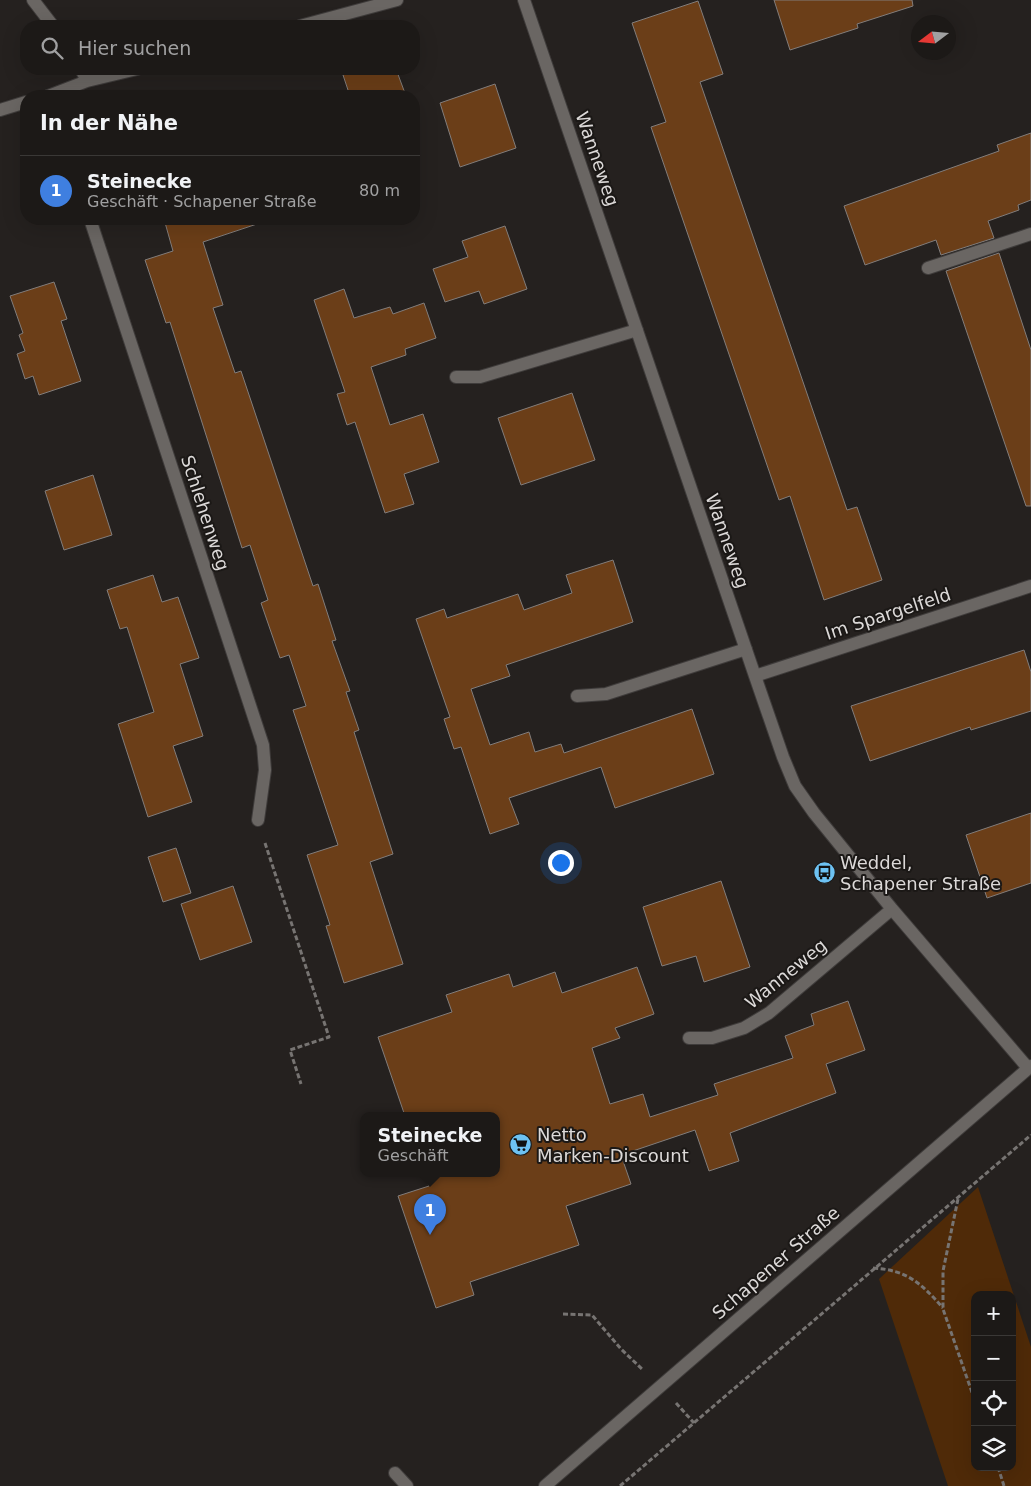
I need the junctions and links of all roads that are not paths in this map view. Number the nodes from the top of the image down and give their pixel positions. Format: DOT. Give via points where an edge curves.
graph roads {
  1 [pos="33,0"];
  2 [pos="398,0"];
  3 [pos="524,0"];
  4 [pos="48,20"];
  5 [pos="323,20"];
  6 [pos="84,75"];
  7 [pos="112,75"];
  8 [pos="88,81"];
  9 [pos="65,90"];
  10 [pos="20,104"];
  11 [pos="0,110"];
  12 [pos="92,225"];
  13 [pos="1031,234"];
  14 [pos="928,268"];
  15 [pos="637,330"];
  16 [pos="456,377"];
  17 [pos="1031,586"];
  18 [pos="746,649"];
  19 [pos="755,676"];
  20 [pos="577,696"];
  21 [pos="258,820"];
  22 [pos="892,909"];
  23 [pos="689,1038"];
  24 [pos="1030,1067"];
  25 [pos="395,1473"];
  26 [pos="407,1486"];
  27 [pos="545,1486"];
  1 -- 4 [label="street"];
  2 -- 5 [label="street"];
  3 -- 15 [label="street, Wanneweg"];
  6 -- 8 [label="street"];
  7 -- 8 [label="street"];
  8 -- 9 [label="street"];
  10 -- 11 [label="street"];
  12 -- 21 [label="street, Schlehenweg" via="263,745 265,770"];
  13 -- 14 [label="street"];
  15 -- 16 [label="street" via="480,377"];
  15 -- 18 [label="street, Wanneweg"];
  17 -- 19 [label="street, Im Spargelfeld"];
  18 -- 19 [label="street, Wanneweg"];
  18 -- 20 [label="street" via="606,694"];
  19 -- 22 [label="street, Wanneweg" via="795,786"];
  22 -- 23 [label="street, Wanneweg" via="769,1013 744,1028 720,1036"];
  22 -- 24 [label="street, Wanneweg"];
  24 -- 27 [label="street, Schapener Straße"];
  25 -- 26 [label="street"];
}
